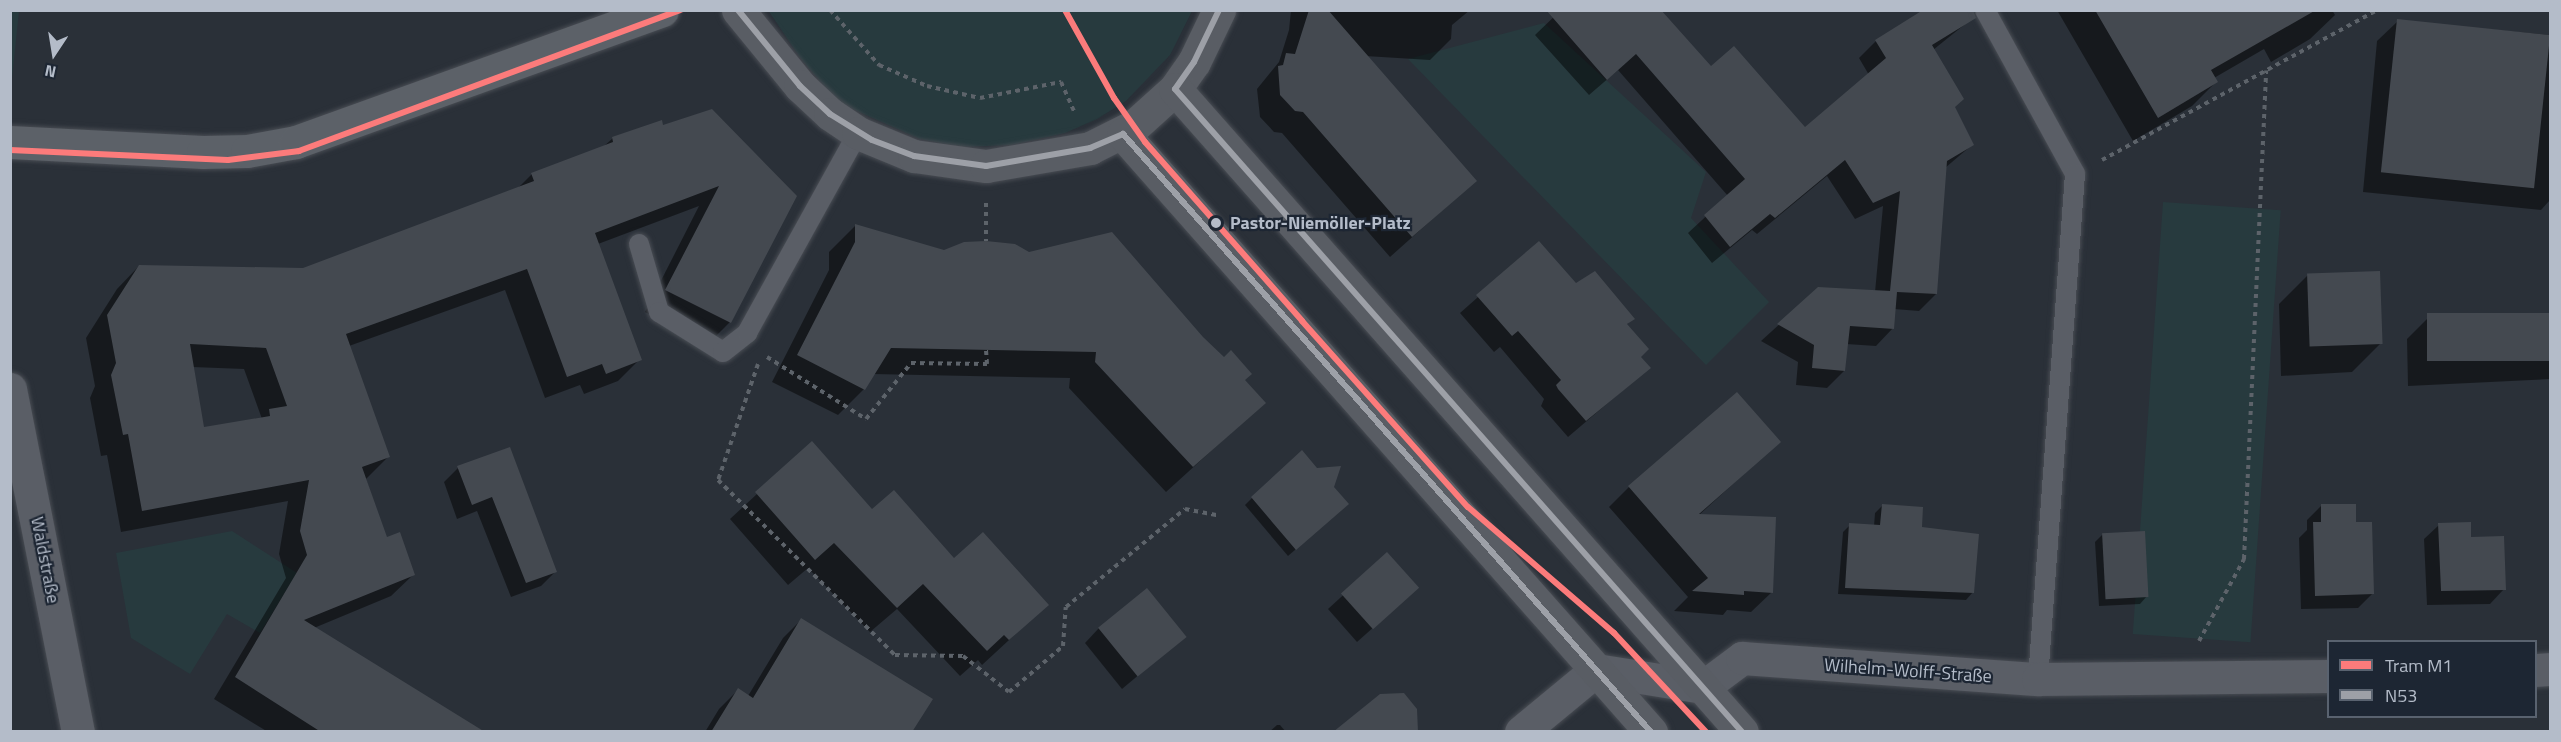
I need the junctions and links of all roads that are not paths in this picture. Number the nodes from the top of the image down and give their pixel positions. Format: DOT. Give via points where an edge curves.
graph roads {
  1 [pos="662,10"];
  2 [pos="738,10"];
  3 [pos="1219,10"];
  4 [pos="1985,10"];
  5 [pos="1175,89"];
  6 [pos="858,133"];
  7 [pos="1123,134"];
  8 [pos="10,142"];
  9 [pos="639,244"];
  10 [pos="10,389"];
  11 [pos="1596,670"];
  12 [pos="2327,676"];
  13 [pos="2038,679"];
  14 [pos="1703,687"];
  15 [pos="78,732"];
  16 [pos="1521,732"];
  17 [pos="1651,732"];
  18 [pos="1742,732"];
  1 -- 8 [label="main road" via="296,142 247,151 203,152"];
  2 -- 6 [label="main road" via="800,86"];
  3 -- 5 [label="main road" via="1194,62"];
  4 -- 13 [label="lane" via="2075,174"];
  5 -- 7 [label="main road"];
  5 -- 14 [label="main road"];
  6 -- 7 [label="main road" via="914,156 986,166 1090,148"];
  6 -- 9 [label="lane" via="747,333 723,352 659,312"];
  7 -- 11 [label="main road"];
  10 -- 15 [label="street, Waldstraße"];
  11 -- 14 [label="street"];
  11 -- 16 [label="street"];
  11 -- 17 [label="main road"];
  12 -- 13 [label="street, Wilhelm-Wolff-Straße"];
  13 -- 14 [label="street, Wilhelm-Wolff-Straße" via="1742,658"];
  14 -- 18 [label="main road"];
}
